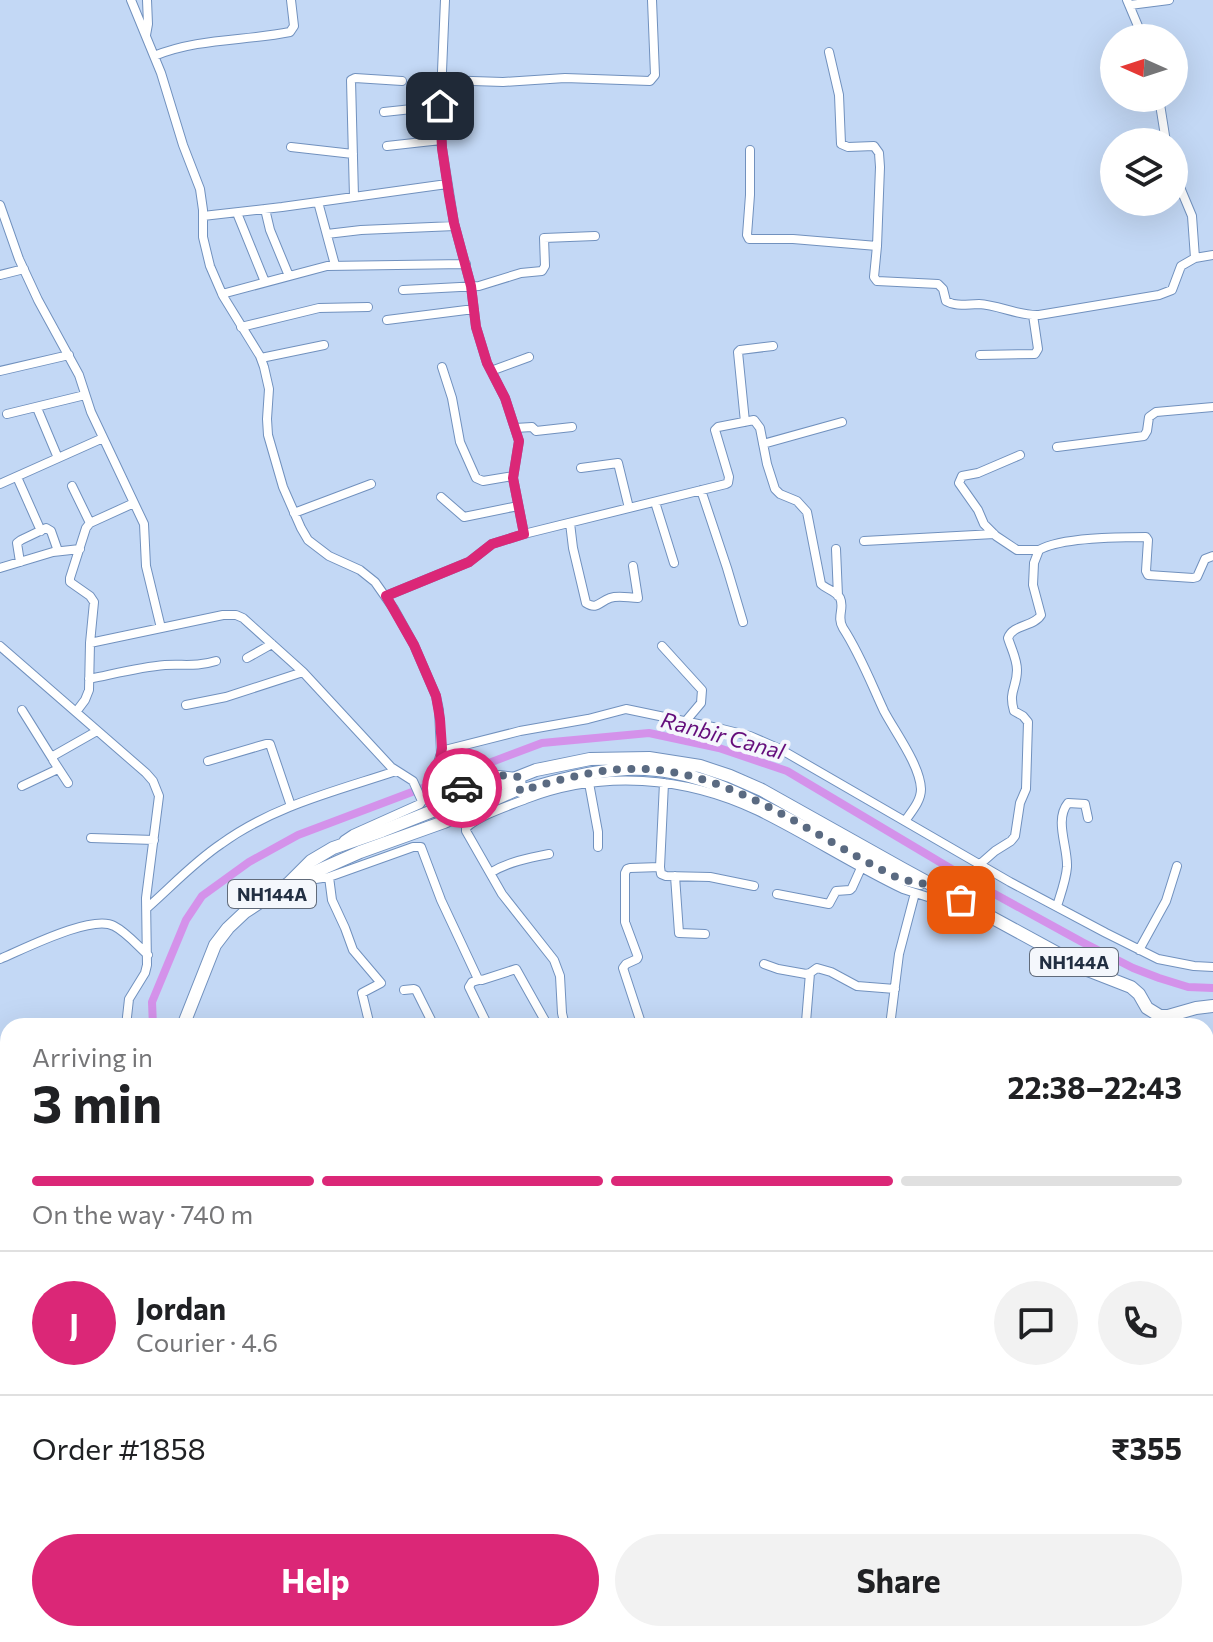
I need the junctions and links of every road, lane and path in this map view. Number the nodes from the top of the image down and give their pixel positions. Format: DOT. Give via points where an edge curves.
graph roads {
  1 [pos="131,0"];
  2 [pos="147,0"];
  3 [pos="291,0"];
  4 [pos="445,0"];
  5 [pos="652,0"];
  6 [pos="1169,0"];
  7 [pos="1129,3"];
  8 [pos="1137,24"];
  9 [pos="146,37"];
  10 [pos="829,52"];
  11 [pos="154,56"];
  12 [pos="442,80"];
  13 [pos="402,81"];
  14 [pos="440,106"];
  15 [pos="384,112"];
  16 [pos="441,140"];
  17 [pos="387,146"];
  18 [pos="291,147"];
  19 [pos="750,150"];
  20 [pos="353,154"];
  21 [pos="447,184"];
  22 [pos="354,197"];
  23 [pos="318,202"];
  24 [pos="0,205"];
  25 [pos="1188,206"];
  26 [pos="265,209"];
  27 [pos="237,213"];
  28 [pos="203,216"];
  29 [pos="455,226"];
  30 [pos="327,234"];
  31 [pos="595,236"];
  32 [pos="877,246"];
  33 [pos="1213,255"];
  34 [pos="1195,258"];
  35 [pos="466,264"];
  36 [pos="335,265"];
  37 [pos="24,269"];
  38 [pos="0,275"];
  39 [pos="289,276"];
  40 [pos="265,282"];
  41 [pos="471,286"];
  42 [pos="403,290"];
  43 [pos="222,294"];
  44 [pos="368,307"];
  45 [pos="474,309"];
  46 [pos="1033,315"];
  47 [pos="387,320"];
  48 [pos="241,327"];
  49 [pos="324,345"];
  50 [pos="773,346"];
  51 [pos="69,355"];
  52 [pos="980,355"];
  53 [pos="529,357"];
  54 [pos="261,358"];
  55 [pos="442,367"];
  56 [pos="0,371"];
  57 [pos="491,371"];
  58 [pos="85,395"];
  59 [pos="1213,407"];
  60 [pos="37,408"];
  61 [pos="7,414"];
  62 [pos="745,422"];
  63 [pos="842,422"];
  64 [pos="572,427"];
  65 [pos="515,428"];
  66 [pos="103,438"];
  67 [pos="763,444"];
  68 [pos="1057,447"];
  69 [pos="1020,455"];
  70 [pos="58,458"];
  71 [pos="581,468"];
  72 [pos="513,476"];
  73 [pos="17,477"];
  74 [pos="0,484"];
  75 [pos="371,484"];
  76 [pos="72,486"];
  77 [pos="701,490"];
  78 [pos="441,497"];
  79 [pos="655,502"];
  80 [pos="134,503"];
  81 [pos="518,506"];
  82 [pos="629,508"];
  83 [pos="294,513"];
  84 [pos="90,523"];
  85 [pos="570,523"];
  86 [pos="41,531"];
  87 [pos="524,534"];
  88 [pos="994,534"];
  89 [pos="864,541"];
  90 [pos="80,549"];
  91 [pos="836,549"];
  92 [pos="1039,550"];
  93 [pos="58,551"];
  94 [pos="1213,556"];
  95 [pos="20,562"];
  96 [pos="674,563"];
  97 [pos="633,566"];
  98 [pos="0,568"];
  99 [pos="386,596"];
  100 [pos="838,596"];
  101 [pos="743,622"];
  102 [pos="161,628"];
  103 [pos="90,643"];
  104 [pos="272,644"];
  105 [pos="0,646"];
  106 [pos="662,646"];
  107 [pos="247,658"];
  108 [pos="216,661"];
  109 [pos="303,672"];
  110 [pos="89,679"];
  111 [pos="186,705"];
  112 [pos="22,710"];
  113 [pos="76,712"];
  114 [pos="685,722"];
  115 [pos="97,731"];
  116 [pos="441,751"];
  117 [pos="52,758"];
  118 [pos="208,761"];
  119 [pos="58,769"];
  120 [pos="396,771"];
  121 [pos="68,783"];
  122 [pos="519,783"];
  123 [pos="589,783"];
  124 [pos="664,783"];
  125 [pos="22,786"];
  126 [pos="291,806"];
  127 [pos="1088,818"];
  128 [pos="905,821"];
  129 [pos="91,838"];
  130 [pos="154,840"];
  131 [pos="339,845"];
  132 [pos="598,847"];
  133 [pos="549,854"];
  134 [pos="979,865"];
  135 [pos="1177,866"];
  136 [pos="660,867"];
  137 [pos="861,868"];
  138 [pos="490,873"];
  139 [pos="675,876"];
  140 [pos="329,877"];
  141 [pos="289,883"];
  142 [pos="754,886"];
  143 [pos="915,893"];
  144 [pos="777,894"];
  145 [pos="961,900"];
  146 [pos="1057,906"];
  147 [pos="147,908"];
  148 [pos="705,934"];
  149 [pos="1139,950"];
  150 [pos="148,955"];
  151 [pos="0,959"];
  152 [pos="764,964"];
  153 [pos="1213,967"];
  154 [pos="810,973"];
  155 [pos="479,980"];
  156 [pos="895,989"];
  157 [pos="404,990"];
  158 [pos="1213,1006"];
  159 [pos="127,1018"];
  160 [pos="186,1018"];
  161 [pos="368,1018"];
  162 [pos="430,1018"];
  163 [pos="484,1018"];
  164 [pos="544,1018"];
  165 [pos="563,1018"];
  166 [pos="639,1018"];
  167 [pos="806,1018"];
  168 [pos="891,1018"];
  1 -- 9 [label="street"];
  2 -- 9 [label="street"];
  3 -- 11 [label="street" via="290,32 184,46"];
  4 -- 12 [label="street"];
  5 -- 12 [label="street" via="655,75 650,81"];
  6 -- 7 [label="street"];
  7 -- 8 [label="street"];
  9 -- 11 [label="street"];
  10 -- 32 [label="street" via="839,95 841,144 874,146 879,153"];
  11 -- 28 [label="street" via="200,189"];
  12 -- 14 [label="street"];
  13 -- 20 [label="street" via="351,80"];
  14 -- 15 [label="street"];
  14 -- 16 [label="street"];
  16 -- 17 [label="street"];
  16 -- 21 [label="street"];
  18 -- 20 [label="street"];
  19 -- 32 [label="street" via="749,239"];
  20 -- 22 [label="street"];
  21 -- 22 [label="street"];
  21 -- 29 [label="street"];
  22 -- 23 [label="street"];
  23 -- 26 [label="street"];
  23 -- 30 [label="street"];
  24 -- 37 [label="street"];
  25 -- 34 [label="street"];
  26 -- 27 [label="street"];
  26 -- 39 [label="street"];
  27 -- 28 [label="street"];
  27 -- 40 [label="street"];
  28 -- 43 [label="street" via="205,250"];
  29 -- 30 [label="street"];
  29 -- 35 [label="street"];
  30 -- 36 [label="street"];
  31 -- 41 [label="street" via="545,238 542,271"];
  32 -- 46 [label="street" via="877,281 938,284 949,303"];
  33 -- 34 [label="street"];
  34 -- 46 [label="street" via="1181,266 1168,293"];
  35 -- 36 [label="street"];
  35 -- 41 [label="street"];
  36 -- 39 [label="street"];
  37 -- 38 [label="street"];
  37 -- 51 [label="street"];
  39 -- 40 [label="street"];
  40 -- 43 [label="street"];
  41 -- 42 [label="street"];
  41 -- 45 [label="street"];
  43 -- 48 [label="street"];
  44 -- 48 [label="street" via="319,308"];
  45 -- 47 [label="street"];
  45 -- 57 [label="street"];
  46 -- 52 [label="street" via="1035,354"];
  48 -- 54 [label="street"];
  49 -- 54 [label="street"];
  50 -- 62 [label="street" via="738,352"];
  51 -- 56 [label="street"];
  51 -- 58 [label="street"];
  53 -- 57 [label="street"];
  54 -- 83 [label="street" via="268,379 271,447"];
  55 -- 72 [label="street" via="460,442 476,478"];
  57 -- 65 [label="street"];
  58 -- 60 [label="street"];
  58 -- 66 [label="street"];
  59 -- 68 [label="street" via="1156,412 1149,417 1144,436"];
  60 -- 61 [label="street"];
  60 -- 70 [label="street"];
  62 -- 67 [label="street" via="756,421"];
  62 -- 77 [label="street" via="716,428 729,480"];
  63 -- 67 [label="street"];
  64 -- 65 [label="street"];
  65 -- 72 [label="street" via="520,446"];
  66 -- 70 [label="street"];
  66 -- 80 [label="street"];
  67 -- 100 [label="street" via="775,489 807,512 821,584"];
  69 -- 88 [label="street" via="960,477 961,487"];
  70 -- 73 [label="street"];
  71 -- 82 [label="street" via="618,463"];
  72 -- 81 [label="street"];
  73 -- 74 [label="street"];
  73 -- 86 [label="street"];
  75 -- 83 [label="street"];
  76 -- 84 [label="street"];
  77 -- 79 [label="street"];
  77 -- 101 [label="street"];
  78 -- 81 [label="street" via="464,517"];
  79 -- 82 [label="street"];
  79 -- 96 [label="street"];
  80 -- 84 [label="street"];
  80 -- 102 [label="street" via="144,524 146,566"];
  81 -- 87 [label="street"];
  82 -- 85 [label="street"];
  83 -- 99 [label="street" via="308,540 368,576"];
  84 -- 90 [label="street"];
  85 -- 87 [label="street"];
  85 -- 97 [label="street" via="588,605 616,596 638,598"];
  86 -- 93 [label="street" via="51,531"];
  86 -- 95 [label="street" via="17,543"];
  87 -- 99 [label="street"];
  88 -- 89 [label="street"];
  88 -- 92 [label="street" via="1017,550"];
  90 -- 93 [label="street"];
  90 -- 103 [label="street" via="70,580 93,599"];
  91 -- 100 [label="street"];
  92 -- 94 [label="street" via="1074,540 1144,537 1148,575 1193,578"];
  92 -- 134 [label="street" via="1033,574 1040,619 1008,638 1017,671 1013,707 1028,722 1026,789 1015,836"];
  93 -- 95 [label="street"];
  95 -- 98 [label="street"];
  99 -- 116 [label="street" via="436,696"];
  100 -- 128 [label="street" via="840,622 918,778 919,799"];
  102 -- 103 [label="street"];
  102 -- 104 [label="street" via="229,614 243,618"];
  103 -- 110 [label="street"];
  104 -- 107 [label="street"];
  104 -- 109 [label="street"];
  105 -- 113 [label="street"];
  106 -- 114 [label="street" via="702,690 701,703"];
  108 -- 110 [label="street"];
  109 -- 111 [label="street"];
  109 -- 120 [label="street"];
  110 -- 113 [label="street" via="88,695"];
  112 -- 117 [label="street"];
  113 -- 115 [label="street"];
  114 -- 116 [label="street" via="626,709"];
  114 -- 128 [label="street" via="750,736 780,749"];
  115 -- 117 [label="street"];
  115 -- 130 [label="street" via="156,786"];
  116 -- 122 [label="street" via="436,775 446,794 499,775"];
  117 -- 119 [label="street"];
  118 -- 126 [label="street" via="269,743"];
  119 -- 121 [label="street"];
  119 -- 125 [label="street"];
  120 -- 126 [label="street"];
  120 -- 131 [label="street" via="414,783 422,801"];
  122 -- 131 [label="main road, NH144A"];
  122 -- 141 [label="main road" via="444,822"];
  122 -- 145 [label="main road, NH144A" via="560,764 605,758 700,766 762,790"];
  123 -- 124 [label="street"];
  123 -- 132 [label="street"];
  123 -- 138 [label="street" via="558,788 468,826 467,834"];
  124 -- 136 [label="street"];
  124 -- 137 [label="street" via="756,810"];
  126 -- 147 [label="street" via="220,844"];
  127 -- 146 [label="street" via="1085,804 1064,807 1067,869"];
  128 -- 134 [label="street"];
  129 -- 130 [label="street"];
  130 -- 147 [label="street"];
  131 -- 141 [label="main road, NH144A" via="311,861"];
  133 -- 138 [label="street"];
  134 -- 146 [label="street"];
  135 -- 149 [label="street" via="1166,901"];
  136 -- 139 [label="street" via="661,874"];
  136 -- 166 [label="street" via="630,868 625,873 625,922 638,957 623,970"];
  137 -- 143 [label="street"];
  137 -- 144 [label="street" via="852,888 836,891 829,904"];
  138 -- 165 [label="street" via="554,960"];
  139 -- 142 [label="street"];
  139 -- 148 [label="street" via="679,933"];
  140 -- 141 [label="street"];
  140 -- 155 [label="street" via="421,847"];
  140 -- 161 [label="street" via="332,900 351,946 381,983 362,993"];
  141 -- 160 [label="main road, NH144A" via="245,912 215,945"];
  143 -- 145 [label="street"];
  143 -- 156 [label="street"];
  145 -- 158 [label="main road, NH144A" via="1090,971 1131,987 1160,1016"];
  146 -- 149 [label="street"];
  147 -- 150 [label="street"];
  149 -- 153 [label="street" via="1158,959"];
  150 -- 151 [label="street" via="117,927 104,923"];
  150 -- 159 [label="street" via="145,973 129,999"];
  152 -- 154 [label="street"];
  154 -- 156 [label="street" via="817,968 857,986"];
  154 -- 167 [label="street"];
  155 -- 163 [label="street" via="469,987"];
  155 -- 164 [label="street" via="516,969"];
  156 -- 168 [label="street"];
  157 -- 162 [label="street" via="416,990"];
}
